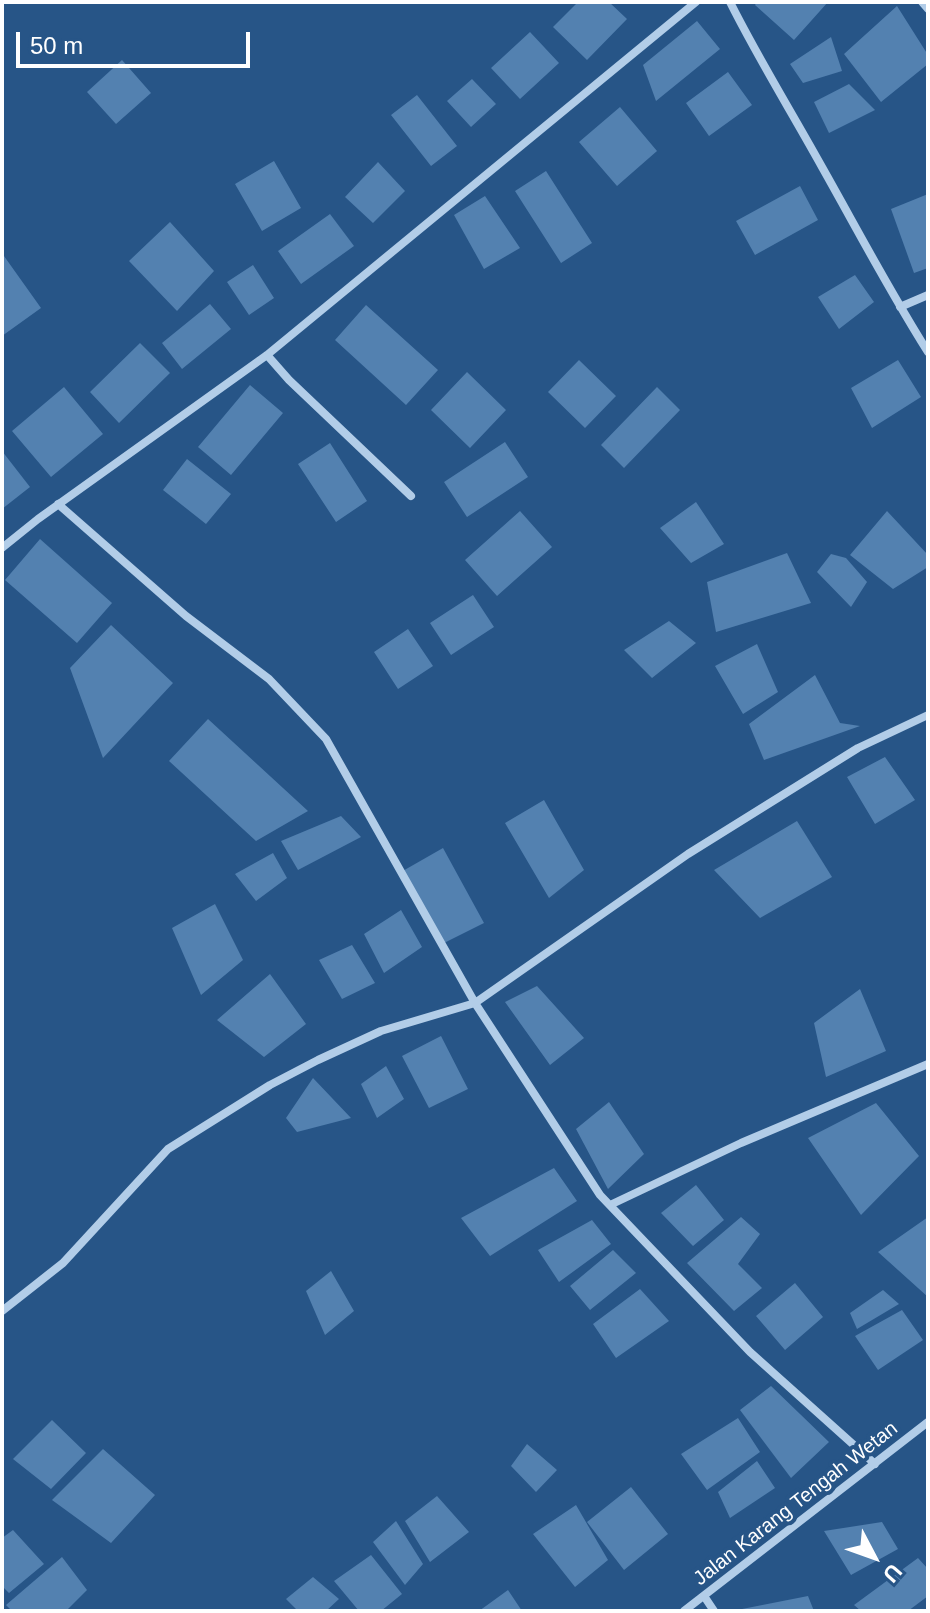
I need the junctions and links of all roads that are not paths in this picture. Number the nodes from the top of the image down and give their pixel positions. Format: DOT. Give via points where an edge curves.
graph roads {
  1 [pos="696,2"];
  2 [pos="730,2"];
  3 [pos="922,2"];
  4 [pos="928,9"];
  5 [pos="928,295"];
  6 [pos="900,307"];
  7 [pos="928,352"];
  8 [pos="267,355"];
  9 [pos="411,496"];
  10 [pos="58,504"];
  11 [pos="2,548"];
  12 [pos="928,715"];
  13 [pos="475,1003"];
  14 [pos="928,1064"];
  15 [pos="610,1205"];
  16 [pos="2,1311"];
  17 [pos="928,1422"];
  18 [pos="875,1464"];
  19 [pos="704,1596"];
  20 [pos="684,1611"];
  21 [pos="714,1611"];
  1 -- 8 [label="street"];
  2 -- 6 [label="street"];
  3 -- 4 [label="street"];
  5 -- 6 [label="street"];
  6 -- 7 [label="street"];
  8 -- 9 [label="street"];
  8 -- 10 [label="street"];
  10 -- 11 [label="street"];
  10 -- 13 [label="street" via="186,616 269,679 326,739"];
  12 -- 13 [label="street" via="858,748 688,854"];
  13 -- 15 [label="street"];
  13 -- 16 [label="street" via="381,1031 318,1060 168,1149 63,1263"];
  14 -- 15 [label="street"];
  15 -- 18 [label="street" via="750,1352"];
  17 -- 18 [label="street, Jalan Karang Tengah Wetan"];
  18 -- 19 [label="street, Jalan Karang Tengah Wetan"];
  19 -- 20 [label="street, Jalan Karang Tengah Wetan"];
  19 -- 21 [label="street"];
}
